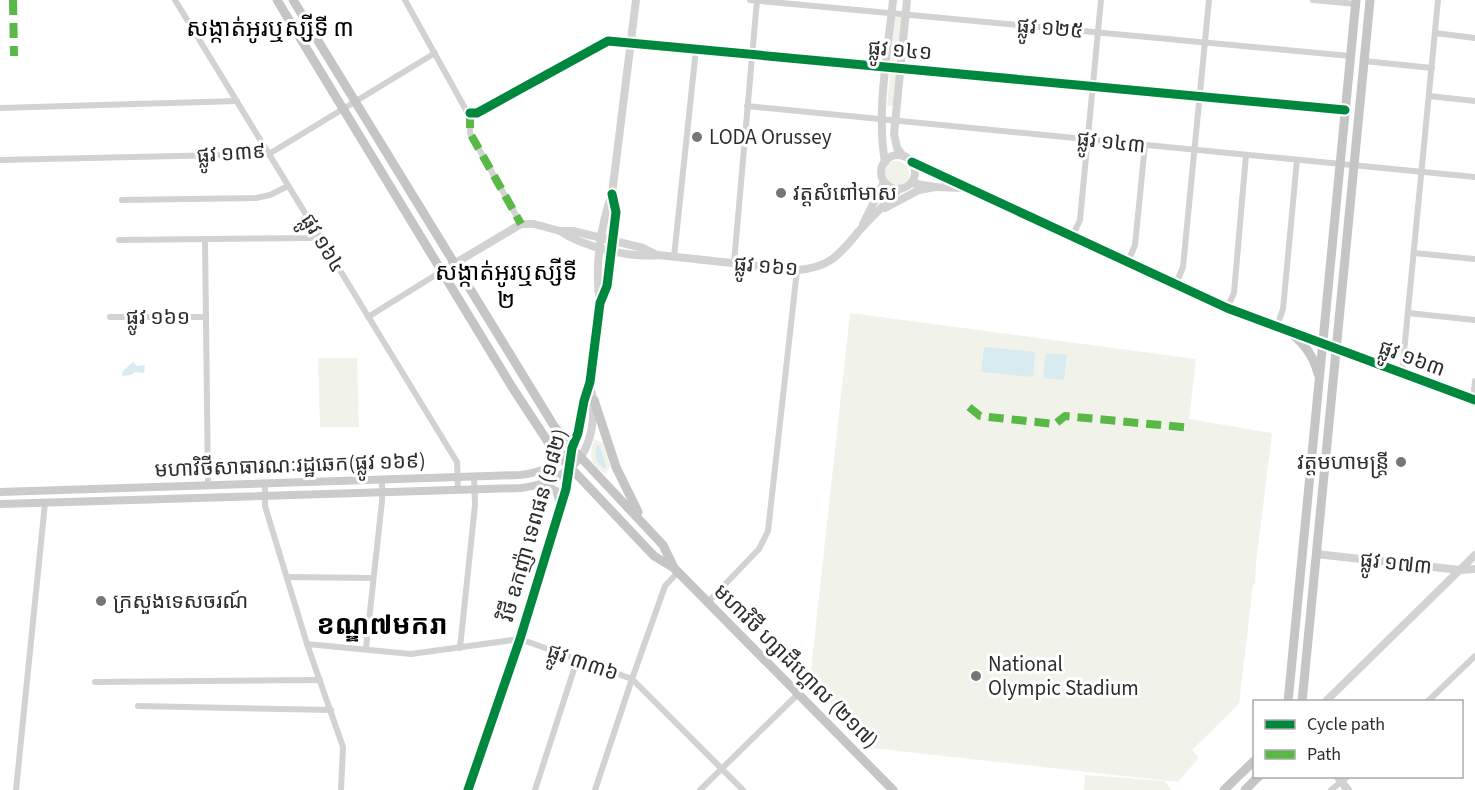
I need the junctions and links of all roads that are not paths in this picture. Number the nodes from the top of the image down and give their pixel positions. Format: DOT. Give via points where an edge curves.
graph roads {
  1 [pos="175,0"];
  2 [pos="277,0"];
  3 [pos="293,0"];
  4 [pos="405,0"];
  5 [pos="636,0"];
  6 [pos="750,0"];
  7 [pos="757,0"];
  8 [pos="892,0"];
  9 [pos="907,0"];
  10 [pos="1101,0"];
  11 [pos="1209,0"];
  12 [pos="1313,0"];
  13 [pos="1370,0"];
  14 [pos="1438,0"];
  15 [pos="1356,2"];
  16 [pos="891,13"];
  17 [pos="905,15"];
  18 [pos="1098,33"];
  19 [pos="1435,33"];
  20 [pos="1475,38"];
  21 [pos="631,43"];
  22 [pos="1205,43"];
  23 [pos="696,49"];
  24 [pos="435,53"];
  25 [pos="752,54"];
  26 [pos="1350,57"];
  27 [pos="1364,61"];
  28 [pos="886,66"];
  29 [pos="900,68"];
  30 [pos="1432,68"];
  31 [pos="1093,87"];
  32 [pos="1429,96"];
  33 [pos="1199,97"];
  34 [pos="237,100"];
  35 [pos="1475,101"];
  36 [pos="355,102"];
  37 [pos="747,106"];
  38 [pos="0,108"];
  39 [pos="343,109"];
  40 [pos="1345,110"];
  41 [pos="470,113"];
  42 [pos="882,120"];
  43 [pos="896,121"];
  44 [pos="1088,139"];
  45 [pos="1145,145"];
  46 [pos="1194,150"];
  47 [pos="269,154"];
  48 [pos="1246,155"];
  49 [pos="903,156"];
  50 [pos="0,160"];
  51 [pos="1297,160"];
  52 [pos="885,162"];
  53 [pos="912,162"];
  54 [pos="1340,164"];
  55 [pos="1354,165"];
  56 [pos="1422,172"];
  57 [pos="1475,177"];
  58 [pos="884,182"];
  59 [pos="911,183"];
  60 [pos="288,186"];
  61 [pos="935,187"];
  62 [pos="964,188"];
  63 [pos="899,189"];
  64 [pos="612,194"];
  65 [pos="123,200"];
  66 [pos="872,218"];
  67 [pos="521,224"];
  68 [pos="860,231"];
  69 [pos="318,234"];
  70 [pos="1072,237"];
  71 [pos="205,239"];
  72 [pos="119,240"];
  73 [pos="601,243"];
  74 [pos="612,246"];
  75 [pos="1414,254"];
  76 [pos="674,257"];
  77 [pos="1475,259"];
  78 [pos="1128,262"];
  79 [pos="734,263"];
  80 [pos="454,264"];
  81 [pos="797,270"];
  82 [pos="442,271"];
  83 [pos="1176,284"];
  84 [pos="600,303"];
  85 [pos="1227,308"];
  86 [pos="1408,313"];
  87 [pos="110,317"];
  88 [pos="206,317"];
  89 [pos="368,317"];
  90 [pos="1475,320"];
  91 [pos="1277,326"];
  92 [pos="1287,330"];
  93 [pos="1322,344"];
  94 [pos="1336,349"];
  95 [pos="1402,373"];
  96 [pos="1320,378"];
  97 [pos="525,379"];
  98 [pos="1475,381"];
  99 [pos="590,382"];
  100 [pos="512,387"];
  101 [pos="594,400"];
  102 [pos="1474,400"];
  103 [pos="572,448"];
  104 [pos="581,457"];
  105 [pos="562,459"];
  106 [pos="570,469"];
  107 [pos="474,477"];
  108 [pos="458,478"];
  109 [pos="382,480"];
  110 [pos="265,483"];
  111 [pos="207,485"];
  112 [pos="531,486"];
  113 [pos="458,490"];
  114 [pos="474,490"];
  115 [pos="0,492"];
  116 [pos="382,492"];
  117 [pos="265,496"];
  118 [pos="45,503"];
  119 [pos="0,504"];
  120 [pos="558,518"];
  121 [pos="645,525"];
  122 [pos="1316,554"];
  123 [pos="1475,555"];
  124 [pos="1475,569"];
  125 [pos="676,570"];
  126 [pos="1460,570"];
  127 [pos="287,577"];
  128 [pos="373,578"];
  129 [pos="708,602"];
  130 [pos="520,639"];
  131 [pos="307,644"];
  132 [pos="366,648"];
  133 [pos="460,648"];
  134 [pos="1475,656"];
  135 [pos="577,660"];
  136 [pos="632,679"];
  137 [pos="320,680"];
  138 [pos="95,682"];
  139 [pos="798,694"];
  140 [pos="1288,700"];
  141 [pos="1302,700"];
  142 [pos="1327,700"];
  143 [pos="1429,700"];
  144 [pos="138,706"];
  145 [pos="331,710"];
  146 [pos="1253,762"];
  147 [pos="722,769"];
  148 [pos="1258,778"];
  149 [pos="1342,778"];
  150 [pos="16,790"];
  151 [pos="340,790"];
  152 [pos="468,790"];
  153 [pos="536,790"];
  154 [pos="595,790"];
  155 [pos="700,790"];
  156 [pos="743,790"];
  157 [pos="893,790"];
  158 [pos="1224,790"];
  159 [pos="1245,790"];
  160 [pos="1331,790"];
  161 [pos="1347,790"];
  1 -- 34 [label="street, ផ្លូវ ១៦៤"];
  2 -- 39 [label="main road, មហាវិថី ហ្សាដឹហ្គោល (២១៧)"];
  3 -- 36 [label="main road, មហាវិថី ហ្សាដឹហ្គោល (២១៧)"];
  4 -- 24 [label="street"];
  5 -- 21 [label="street, វិថី ឧកញ៉ា ទេពផន (១៨២)"];
  6 -- 7 [label="street, ផ្លូវ ១២៥"];
  7 -- 16 [label="street, ផ្លូវ ១២៥"];
  7 -- 25 [label="street"];
  8 -- 16 [label="street"];
  9 -- 17 [label="street"];
  10 -- 18 [label="street"];
  11 -- 22 [label="street"];
  12 -- 15 [label="street"];
  13 -- 27 [label="main road"];
  14 -- 19 [label="street"];
  15 -- 26 [label="main road"];
  16 -- 17 [label="street, ផ្លូវ ១២៥"];
  16 -- 28 [label="street"];
  17 -- 18 [label="street, ផ្លូវ ១២៥"];
  17 -- 29 [label="street"];
  18 -- 22 [label="street, ផ្លូវ ១២៥"];
  18 -- 31 [label="street"];
  19 -- 20 [label="street"];
  19 -- 30 [label="street"];
  21 -- 23 [label="street, ផ្លូវ ១៤១"];
  21 -- 41 [label="street, ផ្លូវ ១៤១" via="608,41 477,113"];
  21 -- 64 [label="street, វិថី ឧកញ៉ា ទេពផន (១៨២)"];
  22 -- 26 [label="street, ផ្លូវ ១២៥"];
  22 -- 33 [label="street"];
  23 -- 25 [label="street, ផ្លូវ ១៤១"];
  23 -- 76 [label="street"];
  24 -- 36 [label="street, ផ្លូវ ១៣៩"];
  24 -- 41 [label="street"];
  25 -- 28 [label="street, ផ្លូវ ១៤១"];
  25 -- 37 [label="street"];
  26 -- 40 [label="main road"];
  27 -- 30 [label="street"];
  27 -- 55 [label="main road"];
  28 -- 29 [label="street, ផ្លូវ ១៤១"];
  28 -- 42 [label="street"];
  29 -- 31 [label="street, ផ្លូវ ១៤១"];
  29 -- 43 [label="street"];
  30 -- 32 [label="street"];
  31 -- 33 [label="street, ផ្លូវ ១៤១"];
  31 -- 44 [label="street"];
  32 -- 35 [label="street"];
  32 -- 56 [label="street"];
  33 -- 40 [label="street, ផ្លូវ ១៤១"];
  33 -- 46 [label="street"];
  34 -- 38 [label="street"];
  34 -- 47 [label="street, ផ្លូវ ១៦៤"];
  36 -- 39 [label="street, ផ្លូវ ១៣៩"];
  36 -- 80 [label="main road, មហាវិថី ហ្សាដឹហ្គោល (២១៧)"];
  37 -- 42 [label="street, ផ្លូវ ១៤៣"];
  37 -- 79 [label="street"];
  39 -- 47 [label="street, ផ្លូវ ១៣៩"];
  39 -- 82 [label="main road, មហាវិថី ហ្សាដឹហ្គោល (២១៧)"];
  40 -- 54 [label="main road"];
  41 -- 67 [label="street" via="470,133"];
  42 -- 43 [label="street, ផ្លូវ ១៤៣"];
  42 -- 52 [label="street"];
  43 -- 44 [label="street, ផ្លូវ ១៤៣"];
  43 -- 49 [label="street" via="895,141"];
  44 -- 45 [label="street, ផ្លូវ ១៤៣"];
  44 -- 70 [label="street" via="1080,220"];
  45 -- 46 [label="street, ផ្លូវ ១៤៣"];
  45 -- 78 [label="street" via="1135,245"];
  46 -- 48 [label="street, ផ្លូវ ១៤៣"];
  46 -- 83 [label="street" via="1183,267"];
  47 -- 50 [label="street, ផ្លូវ ១៣៩"];
  47 -- 60 [label="street, ផ្លូវ ១៦៤"];
  48 -- 51 [label="street, ផ្លូវ ១៤៣"];
  48 -- 85 [label="street" via="1234,293"];
  49 -- 52 [label="street" via="895,155"];
  49 -- 53 [label="street"];
  51 -- 54 [label="street, ផ្លូវ ១៤៣"];
  51 -- 91 [label="street" via="1283,309"];
  52 -- 58 [label="street" via="881,170"];
  53 -- 59 [label="street" via="915,173"];
  53 -- 62 [label="street, ផ្លូវ ១៦៣"];
  54 -- 55 [label="street, ផ្លូវ ១៤៣"];
  54 -- 93 [label="main road"];
  55 -- 56 [label="street, ផ្លូវ ១៤៣"];
  55 -- 94 [label="main road"];
  56 -- 57 [label="street, ផ្លូវ ១៤៣"];
  56 -- 75 [label="street"];
  58 -- 63 [label="street"];
  58 -- 68 [label="street, ផ្លូវ ១៦១"];
  59 -- 61 [label="street"];
  59 -- 63 [label="street"];
  60 -- 65 [label="street" via="256,198"];
  60 -- 69 [label="street, ផ្លូវ ១៦៤"];
  61 -- 62 [label="street"];
  61 -- 66 [label="street" via="901,198"];
  62 -- 70 [label="street, ផ្លូវ ១៦៣"];
  63 -- 66 [label="street, ផ្លូវ ១៦១"];
  64 -- 73 [label="street, វិថី ឧកញ៉ា ទេពផន (១៨២)"];
  64 -- 74 [label="street, វិថី ឧកញ៉ា ទេពផន (១៨២)" via="616,212"];
  66 -- 68 [label="street, ផ្លូវ ១៦១"];
  67 -- 73 [label="street, ផ្លូវ ១៦១" via="573,231"];
  67 -- 80 [label="street"];
  68 -- 81 [label="street, ផ្លូវ ១៦១" via="844,252 819,267"];
  69 -- 71 [label="street" via="310,238"];
  69 -- 89 [label="street, ផ្លូវ ១៦៤"];
  70 -- 78 [label="street, ផ្លូវ ១៦៣"];
  71 -- 72 [label="street"];
  71 -- 88 [label="street"];
  73 -- 74 [label="street, ផ្លូវ ១៦១"];
  73 -- 84 [label="street, វិថី ឧកញ៉ា ទេពផន (១៨២)" via="597,285"];
  74 -- 76 [label="street, ផ្លូវ ១៦១" via="642,256"];
  74 -- 84 [label="street, វិថី ឧកញ៉ា ទេពផន (១៨២)" via="607,286"];
  75 -- 77 [label="street"];
  75 -- 86 [label="street"];
  76 -- 79 [label="street, ផ្លូវ ១៦១"];
  78 -- 83 [label="street, ផ្លូវ ១៦៣"];
  79 -- 81 [label="street, ផ្លូវ ១៦១"];
  80 -- 82 [label="street"];
  80 -- 97 [label="main road, មហាវិថី ហ្សាដឹហ្គោល (២១៧)"];
  81 -- 129 [label="street" via="768,531 759,549"];
  82 -- 89 [label="street"];
  82 -- 100 [label="main road, មហាវិថី ហ្សាដឹហ្គោល (២១៧)"];
  83 -- 85 [label="street, ផ្លូវ ១៦៣"];
  84 -- 99 [label="street, វិថី ឧកញ៉ា ទេពផន (១៨២)"];
  85 -- 91 [label="street, ផ្លូវ ១៦៣"];
  86 -- 90 [label="street"];
  86 -- 95 [label="street"];
  87 -- 88 [label="street, ផ្លូវ ១៦១"];
  88 -- 111 [label="street"];
  89 -- 108 [label="street, ផ្លូវ ១៦៤" via="457,462"];
  91 -- 92 [label="street, ផ្លូវ ១៦៣"];
  92 -- 93 [label="street, ផ្លូវ ១៦៣"];
  92 -- 96 [label="main road" via="1300,340"];
  93 -- 94 [label="street, ផ្លូវ ១៦៣"];
  93 -- 96 [label="main road"];
  94 -- 95 [label="street, ផ្លូវ ១៦៣"];
  94 -- 122 [label="main road"];
  95 -- 102 [label="street, ផ្លូវ ១៦៣"];
  96 -- 140 [label="main road"];
  97 -- 100 [label="main road"];
  97 -- 103 [label="main road, មហាវិថី ហ្សាដឹហ្គោល (២១៧)"];
  98 -- 102 [label="street"];
  99 -- 101 [label="street, វិថី ឧកញ៉ា ទេពផន (១៨២)"];
  99 -- 103 [label="street, វិថី ឧកញ៉ា ទេពផន (១៨២)"];
  100 -- 105 [label="main road, មហាវិថី ហ្សាដឹហ្គោល (២១៧)"];
  101 -- 104 [label="street, វិថី ឧកញ៉ា ទេពផន (១៨២)" via="590,436"];
  101 -- 121 [label="main road" via="616,467"];
  103 -- 104 [label="main road, មហាវិថី ហ្សាដឹហ្គោល (២១៧)"];
  103 -- 105 [label="main road, មហាវិថីសាធារណៈរដ្ឋឆេក(ផ្លូវ ១៦៩)"];
  103 -- 106 [label="street, វិថី ឧកញ៉ា ទេពផន (១៨២)"];
  104 -- 106 [label="main road"];
  104 -- 121 [label="main road, មហាវិថី ហ្សាដឹហ្គោល (២១៧)"];
  105 -- 106 [label="main road, មហាវិថី ហ្សាដឹហ្គោល (២១៧)"];
  105 -- 107 [label="main road, មហាវិថីសាធារណៈរដ្ឋឆេក(ផ្លូវ ១៦៩)" via="547,469 528,474"];
  106 -- 112 [label="main road, មហាវិថីសាធារណៈរដ្ឋឆេក(ផ្លូវ ១៦៩)"];
  106 -- 120 [label="street, វិថី ឧកញ៉ា ទេពផន (១៨២)"];
  106 -- 125 [label="main road, មហាវិថី ហ្សាដឹហ្គោល (២១៧)" via="654,556"];
  107 -- 108 [label="main road, មហាវិថីសាធារណៈរដ្ឋឆេក(ផ្លូវ ១៦៩)"];
  107 -- 114 [label="street"];
  108 -- 109 [label="main road, មហាវិថីសាធារណៈរដ្ឋឆេក(ផ្លូវ ១៦៩)"];
  108 -- 113 [label="street, ផ្លូវ ១៦៤"];
  109 -- 110 [label="main road, មហាវិថីសាធារណៈរដ្ឋឆេក(ផ្លូវ ១៦៩)"];
  109 -- 116 [label="street"];
  110 -- 111 [label="main road, មហាវិថីសាធារណៈរដ្ឋឆេក(ផ្លូវ ១៦៩)"];
  110 -- 117 [label="street"];
  111 -- 115 [label="main road, មហាវិថីសាធារណៈរដ្ឋឆេក(ផ្លូវ ១៦៩)"];
  112 -- 114 [label="main road, មហាវិថីសាធារណៈរដ្ឋឆេក(ផ្លូវ ១៦៩)"];
  112 -- 120 [label="main road" via="547,486 556,492 560,503"];
  113 -- 114 [label="main road, មហាវិថីសាធារណៈរដ្ឋឆេក(ផ្លូវ ១៦៩)"];
  113 -- 116 [label="main road, មហាវិថីសាធារណៈរដ្ឋឆេក(ផ្លូវ ១៦៩)"];
  114 -- 133 [label="street"];
  116 -- 117 [label="main road, មហាវិថីសាធារណៈរដ្ឋឆេក(ផ្លូវ ១៦៩)"];
  116 -- 128 [label="street"];
  117 -- 118 [label="main road, មហាវិថីសាធារណៈរដ្ឋឆេក(ផ្លូវ ១៦៩)"];
  117 -- 127 [label="street"];
  118 -- 119 [label="main road, មហាវិថីសាធារណៈរដ្ឋឆេក(ផ្លូវ ១៦៩)"];
  118 -- 150 [label="street"];
  120 -- 130 [label="street, វិថី ឧកញ៉ា ទេពផន (១៨២)"];
  121 -- 125 [label="main road, មហាវិថី ហ្សាដឹហ្គោល (២១៧)" via="663,545"];
  122 -- 126 [label="street, ផ្លូវ ១៧៣"];
  122 -- 141 [label="main road"];
  123 -- 126 [label="street"];
  124 -- 126 [label="street, ផ្លូវ ១៧៣"];
  125 -- 129 [label="main road, មហាវិថី ហ្សាដឹហ្គោល (២១៧)"];
  125 -- 136 [label="street" via="665,586"];
  126 -- 142 [label="street"];
  127 -- 128 [label="street"];
  127 -- 131 [label="street"];
  128 -- 132 [label="street"];
  129 -- 139 [label="main road, មហាវិថី ហ្សាដឹហ្គោល (២១៧)"];
  130 -- 133 [label="street, ផ្លូវ ៣៣៦"];
  130 -- 135 [label="street, ផ្លូវ ៣៣៦"];
  130 -- 152 [label="street, វិថី ឧកញ៉ា ទេពផន (១៨២)"];
  131 -- 132 [label="street, ផ្លូវ ៣៣៦"];
  131 -- 137 [label="street"];
  132 -- 133 [label="street, ផ្លូវ ៣៣៦" via="411,654"];
  134 -- 143 [label="street"];
  135 -- 136 [label="street, ផ្លូវ ៣៣៦"];
  135 -- 153 [label="street"];
  136 -- 147 [label="street, ផ្លូវ ៣៣៦"];
  136 -- 154 [label="street"];
  137 -- 138 [label="street"];
  137 -- 145 [label="street"];
  139 -- 147 [label="street"];
  139 -- 157 [label="main road, មហាវិថី ហ្សាដឹហ្គោល (២១៧)"];
  144 -- 145 [label="street"];
  145 -- 151 [label="street" via="343,747"];
  146 -- 158 [label="main road"];
  147 -- 155 [label="street"];
  147 -- 156 [label="street, ផ្លូវ ៣៣៦"];
  148 -- 159 [label="main road"];
  149 -- 160 [label="street"];
  149 -- 161 [label="street"];
}
